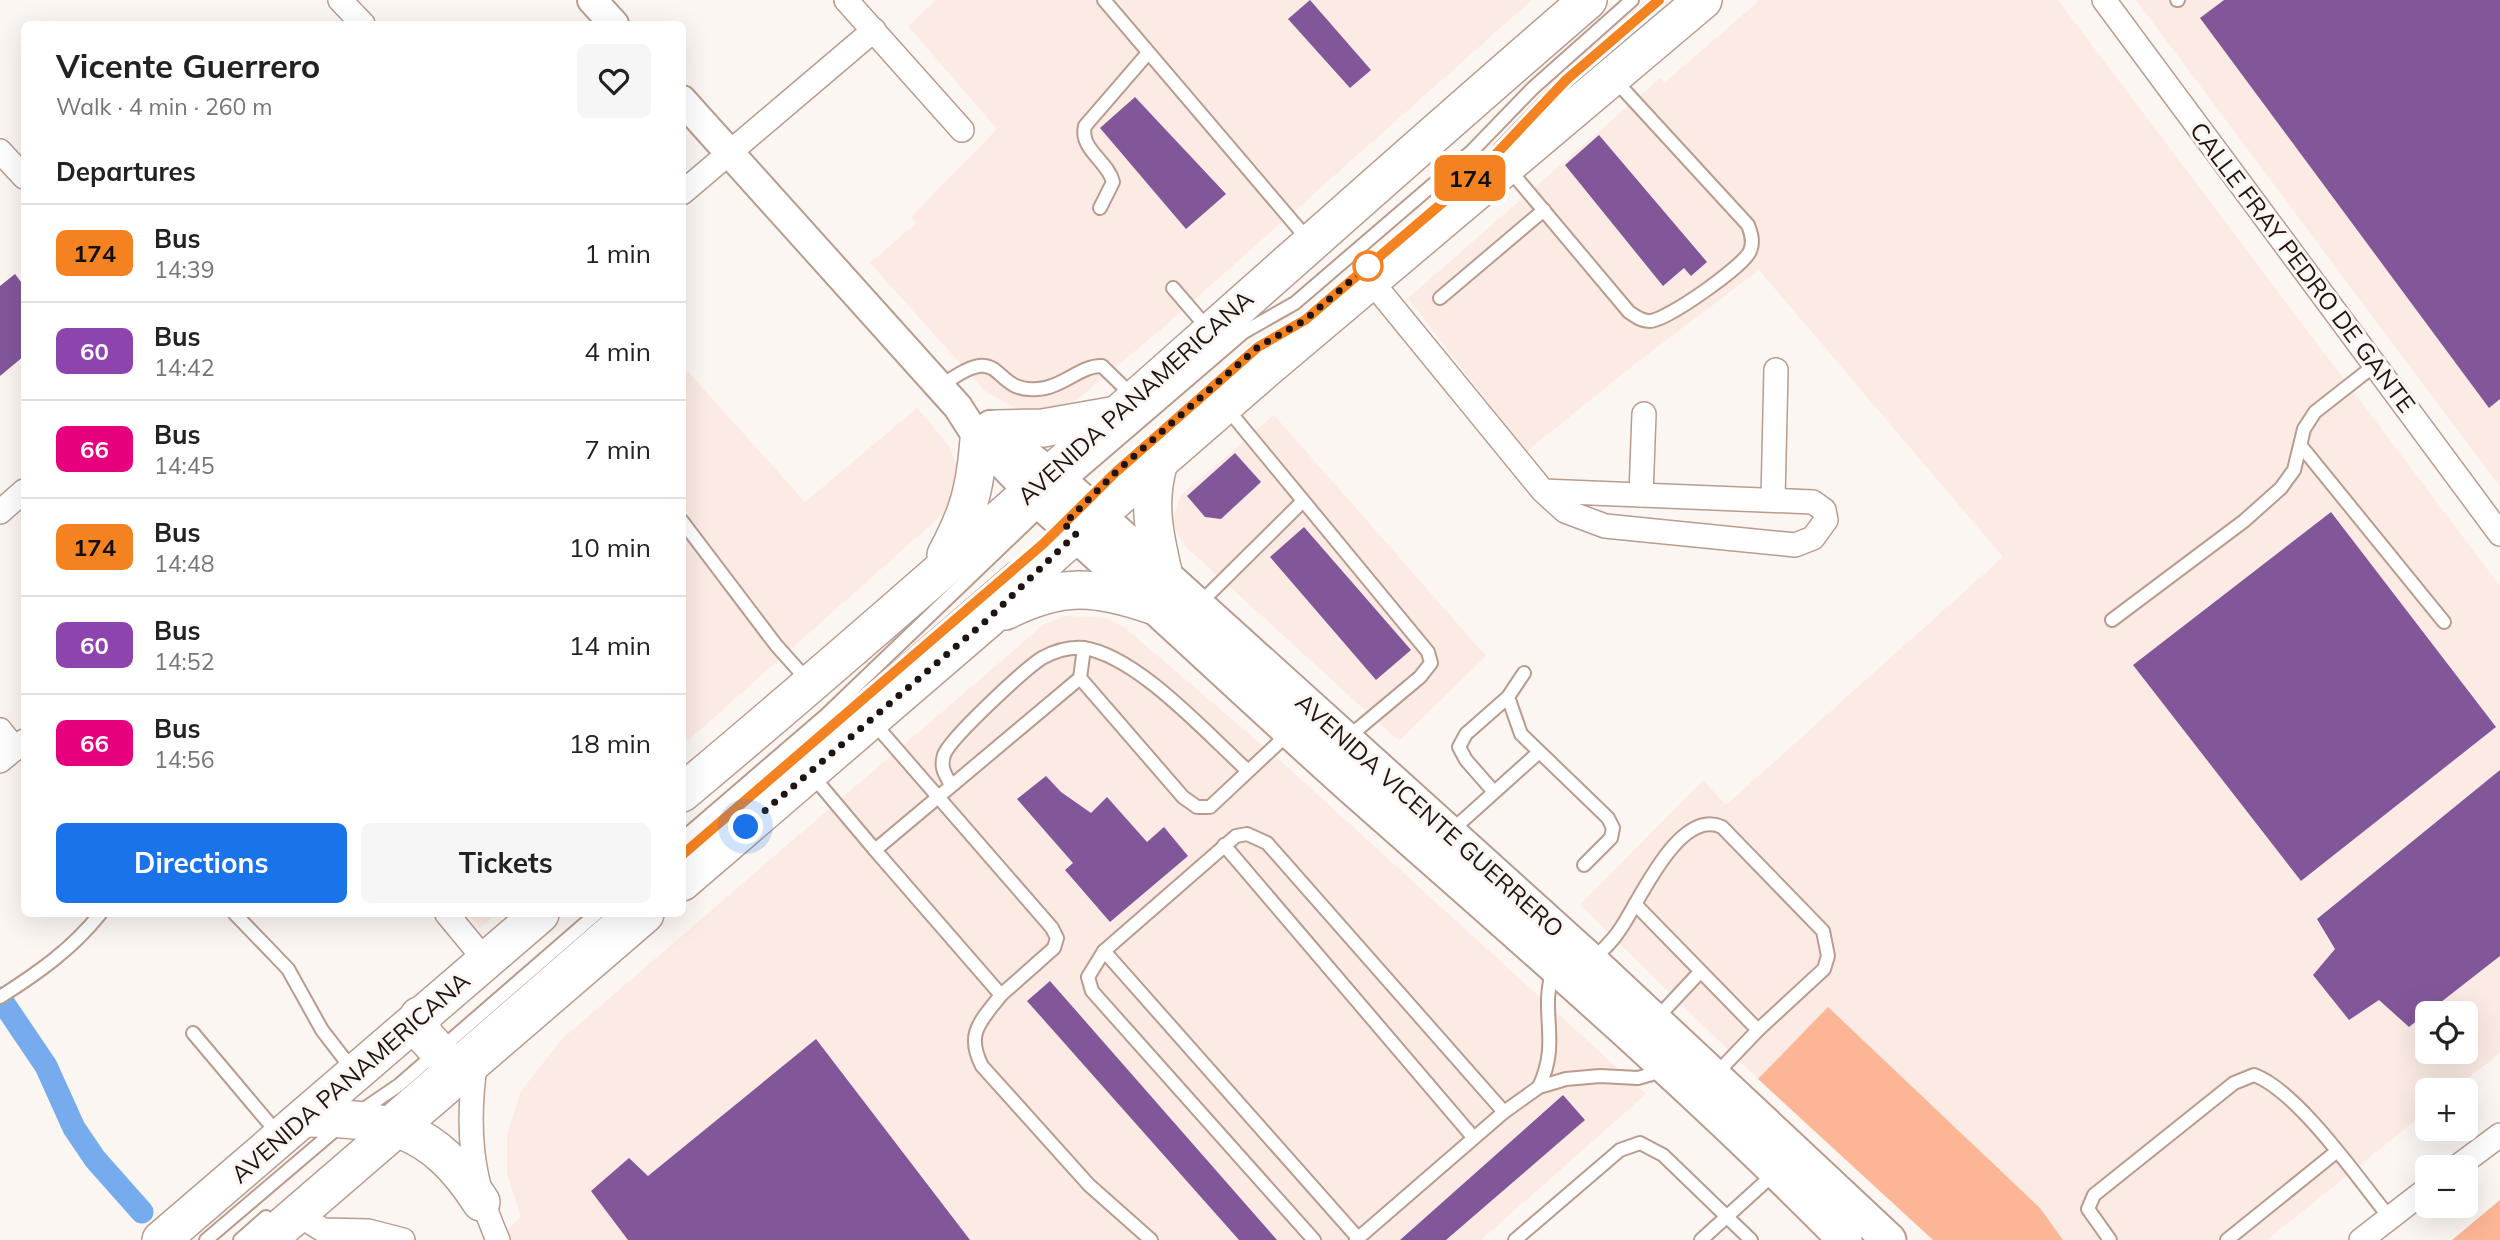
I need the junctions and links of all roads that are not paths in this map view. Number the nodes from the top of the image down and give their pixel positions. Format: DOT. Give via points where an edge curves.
graph roads {
  1 [pos="340,0"];
  2 [pos="592,0"];
  3 [pos="846,0"];
  4 [pos="1104,0"];
  5 [pos="1632,0"];
  6 [pos="1659,0"];
  7 [pos="1703,0"];
  8 [pos="2105,0"];
  9 [pos="1585,1"];
  10 [pos="360,21"];
  11 [pos="611,21"];
  12 [pos="874,30"];
  13 [pos="1148,53"];
  14 [pos="1613,78"];
  15 [pos="686,104"];
  16 [pos="962,130"];
  17 [pos="0,151"];
  18 [pos="729,152"];
  19 [pos="1494,164"];
  20 [pos="21,174"];
  21 [pos="686,190"];
  22 [pos="1100,208"];
  23 [pos="1544,210"];
  24 [pos="1310,242"];
  25 [pos="1372,282"];
  26 [pos="1173,288"];
  27 [pos="1440,298"];
  28 [pos="1210,331"];
  29 [pos="2375,365"];
  30 [pos="1776,370"];
  31 [pos="949,397"];
  32 [pos="1224,405"];
  33 [pos="1127,406"];
  34 [pos="1644,414"];
  35 [pos="988,435"];
  36 [pos="2301,446"];
  37 [pos="1159,462"];
  38 [pos="1543,491"];
  39 [pos="21,494"];
  40 [pos="1641,495"];
  41 [pos="1773,499"];
  42 [pos="1302,502"];
  43 [pos="1064,506"];
  44 [pos="0,512"];
  45 [pos="686,526"];
  46 [pos="2500,534"];
  47 [pos="1022,562"];
  48 [pos="937,572"];
  49 [pos="1157,589"];
  50 [pos="1198,606"];
  51 [pos="988,619"];
  52 [pos="2112,620"];
  53 [pos="2444,622"];
  54 [pos="1084,648"];
  55 [pos="1524,673"];
  56 [pos="1080,678"];
  57 [pos="811,685"];
  58 [pos="1508,696"];
  59 [pos="870,720"];
  60 [pos="0,730"];
  61 [pos="1290,732"];
  62 [pos="1346,739"];
  63 [pos="13,750"];
  64 [pos="1538,753"];
  65 [pos="1248,771"];
  66 [pos="810,773"];
  67 [pos="951,785"];
  68 [pos="686,790"];
  69 [pos="1494,792"];
  70 [pos="937,796"];
  71 [pos="1450,832"];
  72 [pos="686,836"];
  73 [pos="1224,845"];
  74 [pos="875,850"];
  75 [pos="686,852"];
  76 [pos="1584,865"];
  77 [pos="686,879"];
  78 [pos="1634,904"];
  79 [pos="98,917"];
  80 [pos="238,917"];
  81 [pos="449,917"];
  82 [pos="536,917"];
  83 [pos="593,917"];
  84 [pos="612,917"];
  85 [pos="641,917"];
  86 [pos="1104,951"];
  87 [pos="485,960"];
  88 [pos="1591,961"];
  89 [pos="1554,967"];
  90 [pos="1700,972"];
  91 [pos="1001,995"];
  92 [pos="0,997"];
  93 [pos="419,1016"];
  94 [pos="1655,1020"];
  95 [pos="1758,1030"];
  96 [pos="193,1033"];
  97 [pos="454,1061"];
  98 [pos="1666,1070"];
  99 [pos="354,1073"];
  100 [pos="1715,1075"];
  101 [pos="1539,1087"];
  102 [pos="1504,1112"];
  103 [pos="370,1127"];
  104 [pos="293,1128"];
  105 [pos="2500,1135"];
  106 [pos="1474,1137"];
  107 [pos="2336,1152"];
  108 [pos="2472,1155"];
  109 [pos="1776,1171"];
  110 [pos="2415,1198"];
  111 [pos="481,1202"];
  112 [pos="288,1210"];
  113 [pos="1729,1217"];
  114 [pos="2390,1218"];
  115 [pos="200,1226"];
  116 [pos="1357,1239"];
  117 [pos="160,1240"];
  118 [pos="240,1240"];
  119 [pos="267,1240"];
  120 [pos="403,1240"];
  121 [pos="498,1240"];
  122 [pos="1151,1240"];
  123 [pos="1314,1240"];
  124 [pos="1516,1240"];
  125 [pos="1701,1240"];
  126 [pos="1751,1240"];
  127 [pos="1845,1240"];
  128 [pos="1889,1240"];
  129 [pos="2110,1240"];
  130 [pos="2227,1240"];
  131 [pos="2361,1240"];
  1 -- 10 [label="street"];
  2 -- 11 [label="street"];
  3 -- 12 [label="street"];
  4 -- 13 [label="lane"];
  5 -- 43 [label="lane" via="1533,88 1462,160 1295,303 1244,332"];
  6 -- 19 [label="lane" via="1566,80"];
  7 -- 14 [label="main road, AVENIDA PANAMERICANA"];
  8 -- 29 [label="street, CALLE FRAY PEDRO DE GANTE"];
  9 -- 24 [label="main road, AVENIDA PANAMERICANA"];
  12 -- 16 [label="street"];
  12 -- 18 [label="street"];
  13 -- 22 [label="lane" via="1082,135 1114,182"];
  13 -- 24 [label="lane"];
  14 -- 19 [label="main road, AVENIDA PANAMERICANA"];
  14 -- 23 [label="lane" via="1748,225 1750,252 1737,267 1668,315 1648,322 1629,312"];
  15 -- 18 [label="street, AVENIDA VICENTE GUERRERO"];
  17 -- 20 [label="street"];
  18 -- 21 [label="street"];
  18 -- 31 [label="street, AVENIDA VICENTE GUERRERO"];
  19 -- 23 [label="lane"];
  19 -- 25 [label="main road, AVENIDA PANAMERICANA"];
  19 -- 43 [label="lane" via="1305,320 1258,347"];
  23 -- 27 [label="lane"];
  24 -- 28 [label="main road, AVENIDA PANAMERICANA"];
  25 -- 32 [label="main road, AVENIDA PANAMERICANA"];
  25 -- 38 [label="street"];
  26 -- 28 [label="lane"];
  28 -- 33 [label="main road, AVENIDA PANAMERICANA"];
  29 -- 36 [label="lane" via="2315,412 2304,429"];
  29 -- 46 [label="street, CALLE FRAY PEDRO DE GANTE"];
  30 -- 41 [label="street"];
  31 -- 33 [label="lane" via="971,366 986,365 1017,386 1035,390 1065,383 1092,365 1102,366"];
  31 -- 35 [label="street, AVENIDA VICENTE GUERRERO"];
  32 -- 37 [label="main road, AVENIDA PANAMERICANA"];
  32 -- 42 [label="lane"];
  33 -- 35 [label="main road" via="1042,428"];
  33 -- 43 [label="main road, AVENIDA PANAMERICANA"];
  34 -- 40 [label="street"];
  35 -- 43 [label="street, AVENIDA VICENTE GUERRERO"];
  35 -- 48 [label="main road" via="967,518"];
  36 -- 52 [label="lane" via="2294,470 2281,488"];
  36 -- 53 [label="lane"];
  37 -- 43 [label="main road, AVENIDA PANAMERICANA"];
  37 -- 49 [label="main road" via="1150,499"];
  38 -- 40 [label="street"];
  38 -- 41 [label="street" via="1565,511 1605,526 1795,545 1813,538 1826,520 1824,510 1813,502"];
  39 -- 44 [label="street"];
  40 -- 41 [label="street"];
  42 -- 50 [label="lane"];
  42 -- 62 [label="lane" via="1414,631 1431,663"];
  43 -- 48 [label="main road, AVENIDA PANAMERICANA"];
  43 -- 49 [label="main road, AVENIDA VICENTE GUERRERO"];
  43 -- 51 [label="main road, AVENIDA PANAMERICANA"];
  43 -- 72 [label="lane"];
  45 -- 57 [label="lane"];
  47 -- 75 [label="lane"];
  48 -- 57 [label="main road, AVENIDA PANAMERICANA"];
  49 -- 50 [label="main road, AVENIDA VICENTE GUERRERO"];
  49 -- 51 [label="main road" via="1067,589 1035,596"];
  49 -- 61 [label="main road, AVENIDA VICENTE GUERRERO"];
  50 -- 62 [label="main road, AVENIDA VICENTE GUERRERO"];
  51 -- 59 [label="main road, AVENIDA PANAMERICANA"];
  54 -- 56 [label="lane"];
  54 -- 65 [label="lane" via="1144,676"];
  54 -- 67 [label="lane" via="1061,649 1041,659 956,736 942,769"];
  55 -- 58 [label="lane"];
  56 -- 65 [label="lane" via="1183,797 1197,807 1210,807"];
  56 -- 67 [label="lane"];
  57 -- 68 [label="main road, AVENIDA PANAMERICANA"];
  58 -- 64 [label="lane" via="1521,734"];
  58 -- 69 [label="lane" via="1466,734 1459,747"];
  59 -- 66 [label="main road, AVENIDA PANAMERICANA"];
  59 -- 70 [label="lane"];
  60 -- 63 [label="street"];
  61 -- 65 [label="lane"];
  61 -- 89 [label="main road, AVENIDA VICENTE GUERRERO"];
  62 -- 71 [label="main road, AVENIDA VICENTE GUERRERO"];
  64 -- 69 [label="lane"];
  64 -- 76 [label="lane" via="1612,823 1611,838"];
  66 -- 74 [label="lane"];
  66 -- 77 [label="main road, AVENIDA PANAMERICANA"];
  67 -- 70 [label="lane"];
  69 -- 71 [label="lane"];
  70 -- 74 [label="lane"];
  70 -- 91 [label="lane" via="1057,938 1054,948"];
  71 -- 88 [label="main road, AVENIDA VICENTE GUERRERO"];
  73 -- 86 [label="lane"];
  73 -- 102 [label="lane" via="1247,834 1267,843"];
  73 -- 106 [label="lane"];
  74 -- 91 [label="lane"];
  78 -- 88 [label="lane" via="1621,929"];
  78 -- 90 [label="lane"];
  78 -- 95 [label="lane" via="1648,877 1694,828 1704,824 1722,828 1823,931 1828,943 1824,969"];
  79 -- 92 [label="lane" via="80,938"];
  80 -- 99 [label="lane" via="288,969 322,1030"];
  81 -- 87 [label="street"];
  82 -- 87 [label="main road, AVENIDA PANAMERICANA"];
  83 -- 97 [label="lane"];
  84 -- 97 [label="lane"];
  85 -- 97 [label="main road"];
  86 -- 116 [label="lane"];
  86 -- 123 [label="lane" via="1088,977 1092,991"];
  87 -- 93 [label="main road, AVENIDA PANAMERICANA"];
  88 -- 94 [label="main road, AVENIDA VICENTE GUERRERO"];
  89 -- 98 [label="main road, AVENIDA VICENTE GUERRERO"];
  89 -- 101 [label="lane" via="1546,993 1552,1048"];
  90 -- 94 [label="lane"];
  90 -- 95 [label="lane"];
  91 -- 122 [label="lane" via="974,1032 982,1066 1089,1185"];
  93 -- 97 [label="main road" via="424,1035"];
  93 -- 99 [label="main road, AVENIDA PANAMERICANA"];
  94 -- 100 [label="main road, AVENIDA VICENTE GUERRERO"];
  95 -- 100 [label="lane"];
  96 -- 104 [label="lane"];
  97 -- 103 [label="main road"];
  97 -- 103 [label="lane" via="399,1085"];
  97 -- 111 [label="street" via="471,1115 472,1156"];
  98 -- 101 [label="lane" via="1638,1078 1566,1079"];
  98 -- 109 [label="main road, AVENIDA VICENTE GUERRERO"];
  99 -- 104 [label="main road, AVENIDA PANAMERICANA"];
  100 -- 128 [label="main road, AVENIDA VICENTE GUERRERO"];
  101 -- 102 [label="lane"];
  102 -- 106 [label="lane"];
  103 -- 104 [label="main road"];
  103 -- 111 [label="main road" via="425,1139 469,1183"];
  103 -- 112 [label="main road"];
  103 -- 115 [label="lane"];
  104 -- 115 [label="main road, AVENIDA PANAMERICANA"];
  105 -- 108 [label="street"];
  106 -- 116 [label="lane"];
  107 -- 114 [label="lane"];
  107 -- 129 [label="lane" via="2274,1084 2254,1075 2245,1077 2094,1195 2088,1209"];
  107 -- 130 [label="lane"];
  109 -- 113 [label="lane"];
  109 -- 127 [label="main road, AVENIDA VICENTE GUERRERO"];
  110 -- 114 [label="street"];
  111 -- 121 [label="street"];
  112 -- 118 [label="lane"];
  112 -- 119 [label="main road"];
  112 -- 120 [label="street" via="323,1230 368,1231"];
  113 -- 124 [label="lane" via="1663,1155 1646,1144 1634,1144 1620,1150"];
  113 -- 125 [label="lane"];
  113 -- 126 [label="lane"];
  114 -- 131 [label="street"];
  115 -- 117 [label="main road, AVENIDA PANAMERICANA"];
}
